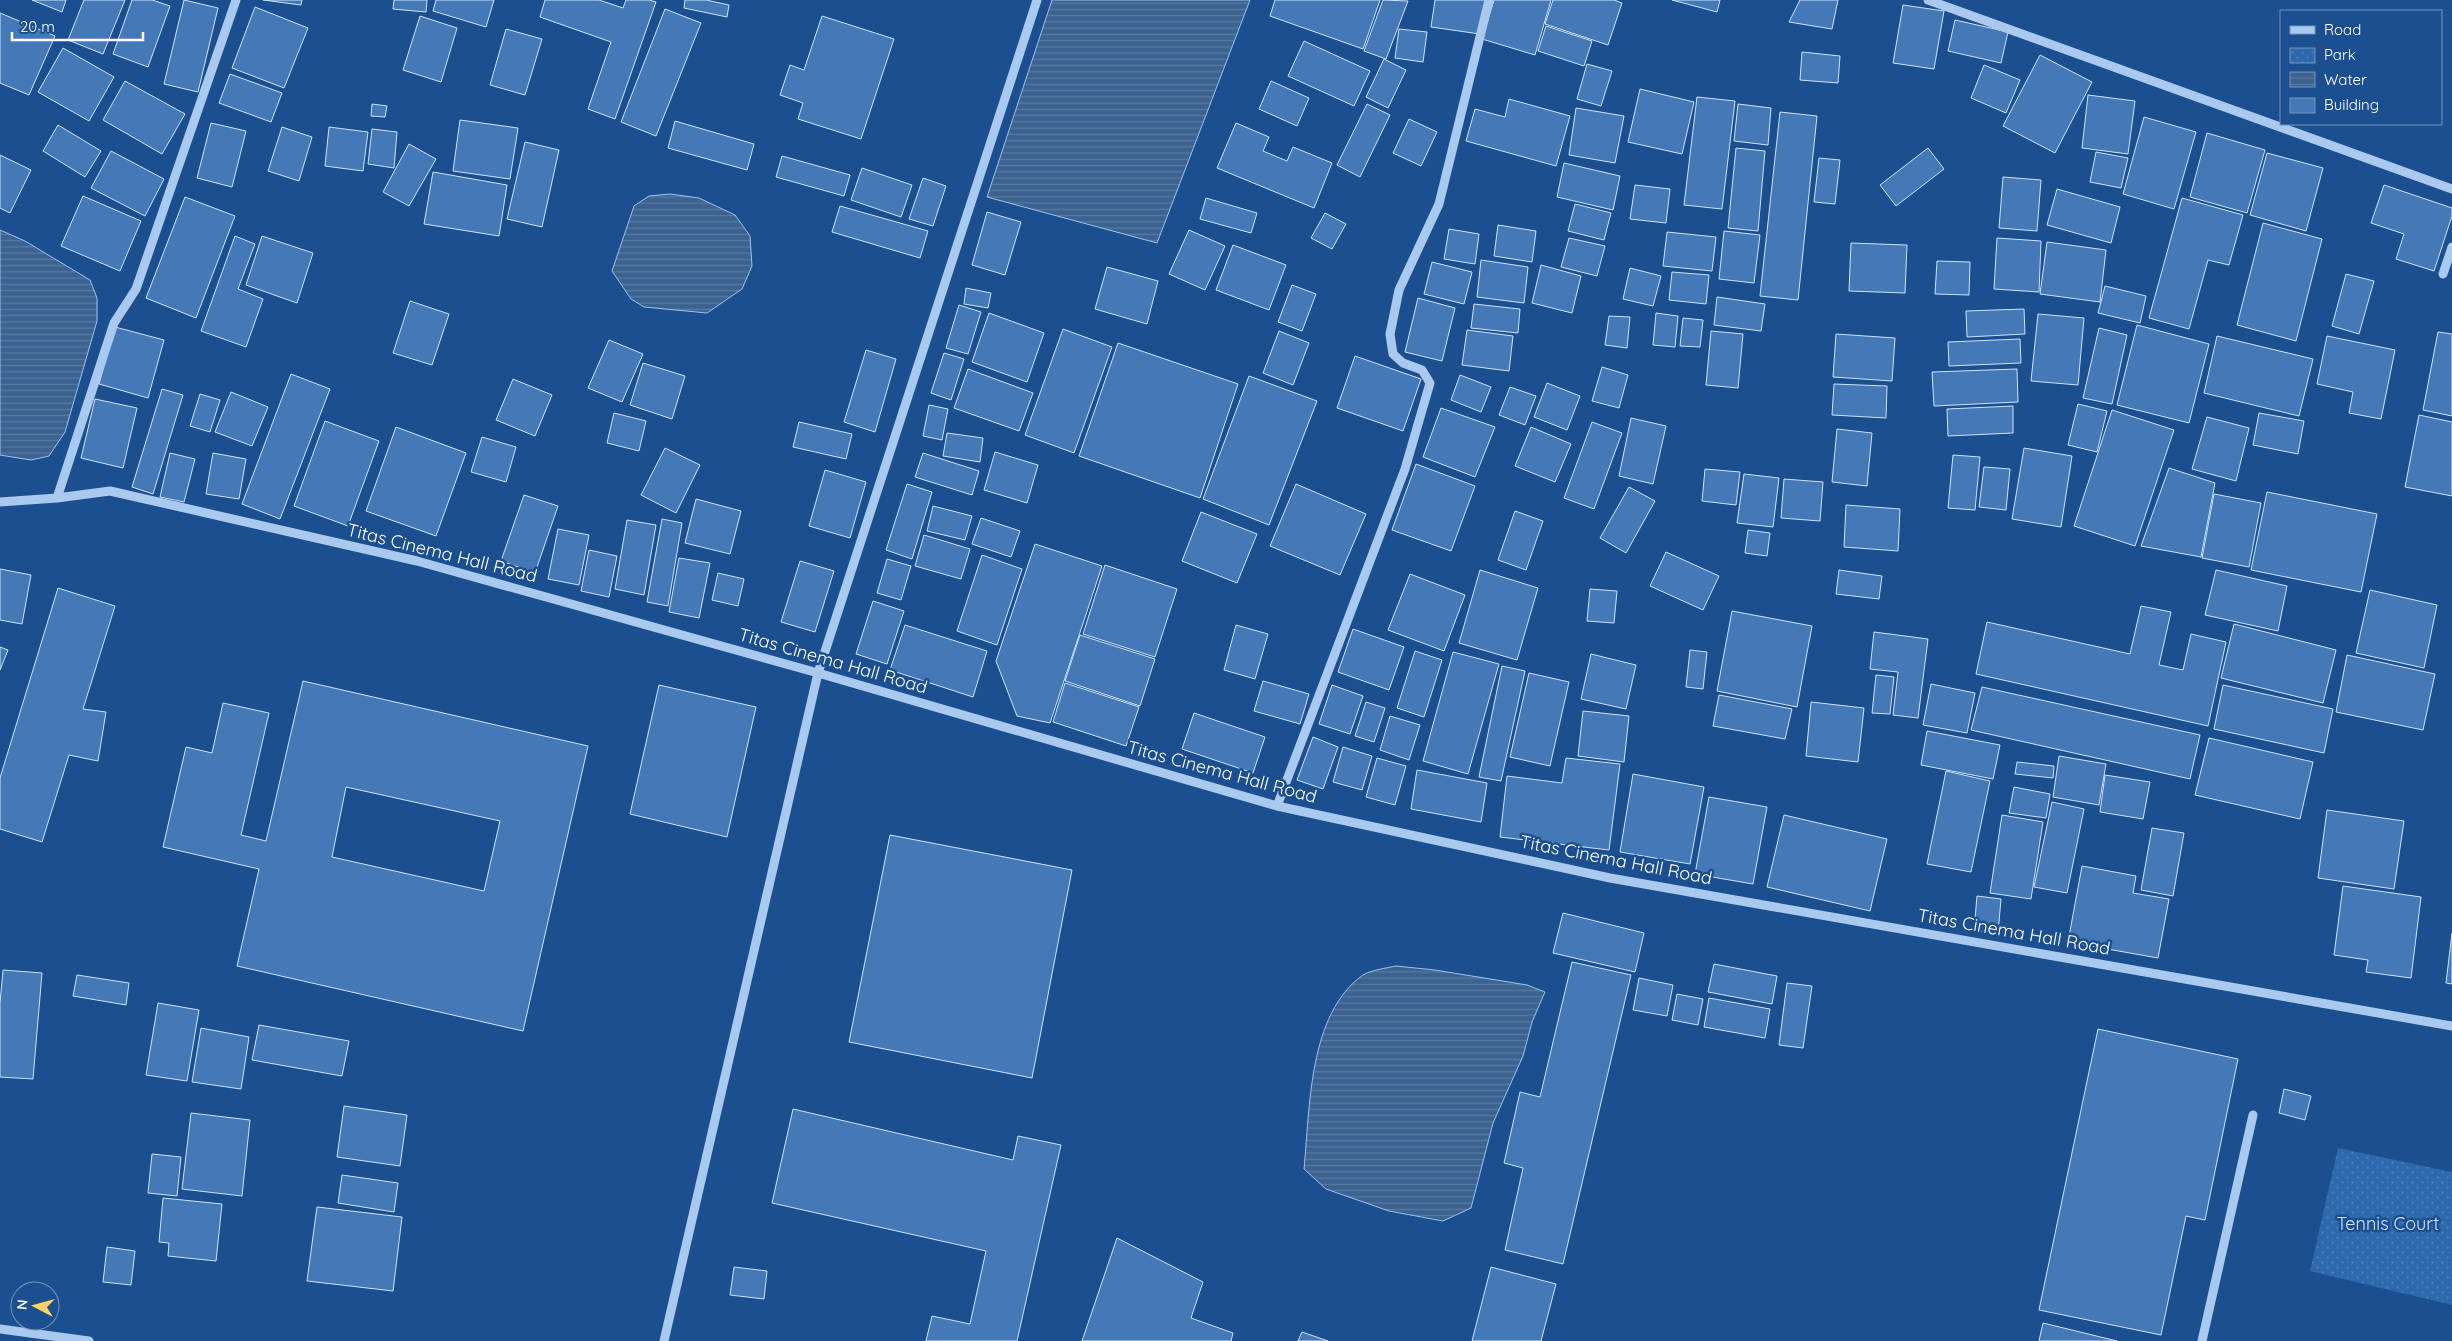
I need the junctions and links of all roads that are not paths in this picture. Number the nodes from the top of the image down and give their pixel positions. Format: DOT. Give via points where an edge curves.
graph roads {
  1 [pos="236,0"];
  2 [pos="1037,0"];
  3 [pos="1489,0"];
  4 [pos="1928,0"];
  5 [pos="2452,189"];
  6 [pos="2452,247"];
  7 [pos="2443,274"];
  8 [pos="57,498"];
  9 [pos="0,502"];
  10 [pos="818,673"];
  11 [pos="1277,806"];
  12 [pos="2452,1026"];
  13 [pos="2253,1115"];
  14 [pos="0,1329"];
  15 [pos="88,1341"];
  16 [pos="664,1341"];
  17 [pos="2202,1341"];
  1 -- 8 [label="street" via="136,289 114,323"];
  2 -- 10 [label="street"];
  3 -- 11 [label="street" via="1439,204 1399,290 1390,334 1393,354 1403,364 1422,370 1430,383 1405,469"];
  4 -- 5 [label="street"];
  6 -- 7 [label="street"];
  8 -- 9 [label="street, Titas Cinema Hall Road"];
  8 -- 10 [label="street, Titas Cinema Hall Road" via="110,491 408,559"];
  10 -- 11 [label="street, Titas Cinema Hall Road"];
  10 -- 16 [label="street"];
  11 -- 12 [label="street, Titas Cinema Hall Road" via="1610,878"];
  13 -- 17 [label="street"];
  14 -- 15 [label="street"];
}
